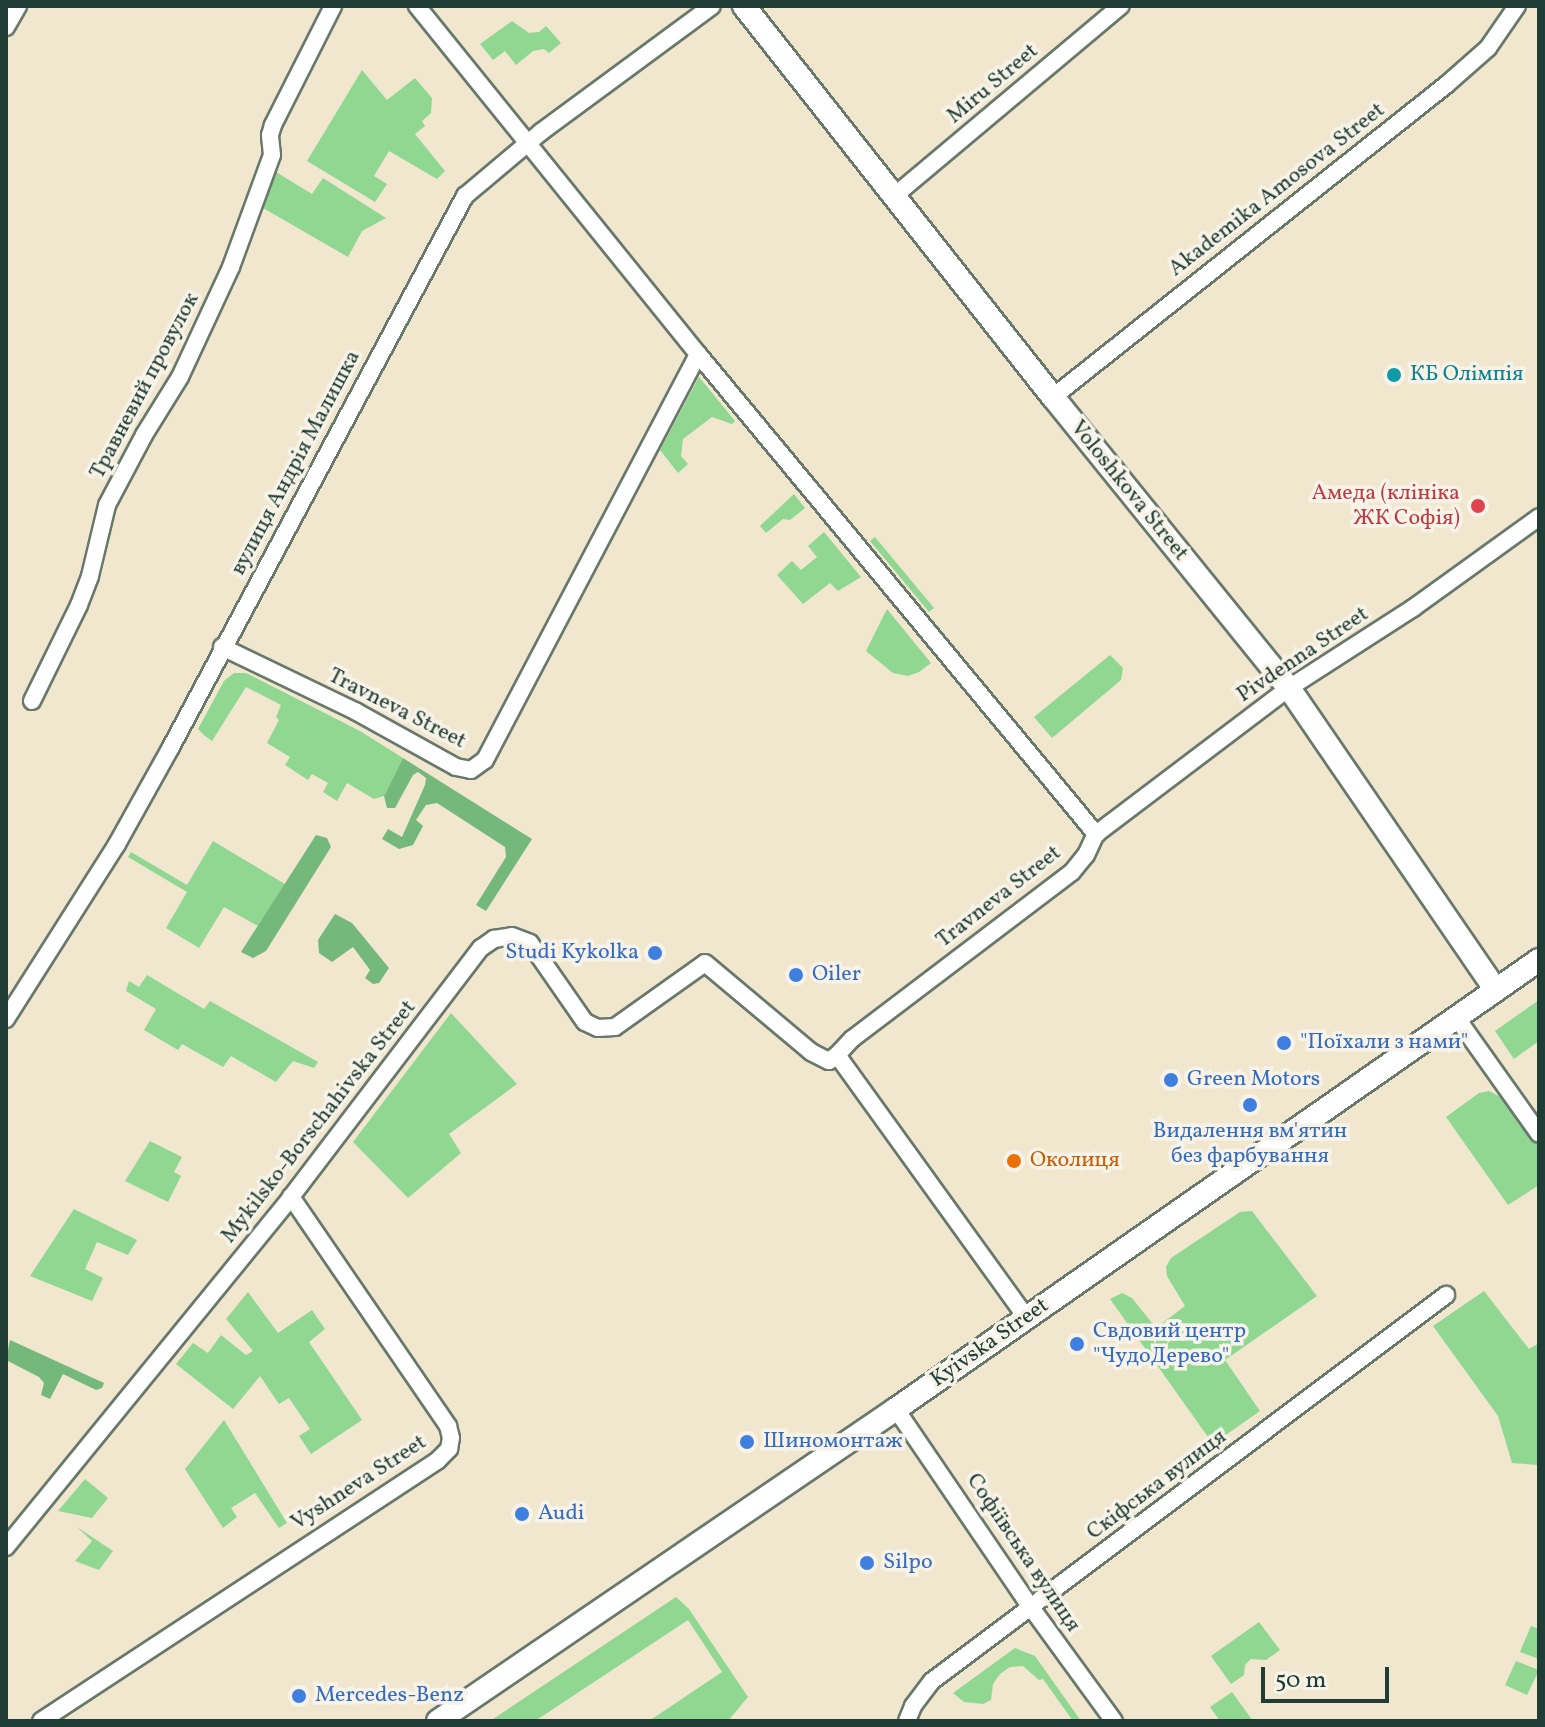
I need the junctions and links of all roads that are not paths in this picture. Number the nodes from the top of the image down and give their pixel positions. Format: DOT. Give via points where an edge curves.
graph roads {
  1 [pos="18,6"];
  2 [pos="333,6"];
  3 [pos="417,6"];
  4 [pos="712,6"];
  5 [pos="744,6"];
  6 [pos="1121,6"];
  7 [pos="1517,6"];
  8 [pos="6,27"];
  9 [pos="528,142"];
  10 [pos="893,197"];
  11 [pos="698,354"];
  12 [pos="1053,397"];
  13 [pos="1539,517"];
  14 [pos="222,647"];
  15 [pos="1289,688"];
  16 [pos="32,701"];
  17 [pos="1096,834"];
  18 [pos="1539,960"];
  19 [pos="1496,990"];
  20 [pos="1456,1017"];
  21 [pos="6,1019"];
  22 [pos="837,1055"];
  23 [pos="1539,1134"];
  24 [pos="291,1197"];
  25 [pos="1446,1295"];
  26 [pos="1026,1317"];
  27 [pos="896,1409"];
  28 [pos="6,1547"];
  29 [pos="1030,1606"];
  30 [pos="41,1721"];
  31 [pos="438,1721"];
  32 [pos="907,1721"];
  33 [pos="1114,1721"];
  1 -- 8 [label="street"];
  2 -- 16 [label="street, Травневий провулок" via="273,125 272,155 231,267 180,377 107,505 85,591"];
  3 -- 9 [label="street"];
  4 -- 9 [label="street, вулиця Андрія Малишка"];
  5 -- 10 [label="main road, Voloshkova Street"];
  6 -- 10 [label="street, Miru Street"];
  7 -- 12 [label="street, Akademika Amosova Street" via="1488,48 1446,85"];
  9 -- 11 [label="street"];
  9 -- 14 [label="street, вулиця Андрія Малишка" via="465,196"];
  10 -- 12 [label="main road, Voloshkova Street"];
  11 -- 14 [label="street, Travneva Street" via="485,760 471,770"];
  11 -- 17 [label="street"];
  12 -- 15 [label="main road, Voloshkova Street"];
  13 -- 15 [label="street, Pivdenna Street"];
  14 -- 21 [label="street, вулиця Андрія Малишка" via="117,844"];
  15 -- 17 [label="street, Pivdenna Street"];
  15 -- 19 [label="main road, Voloshkova Street"];
  17 -- 22 [label="street, Travneva Street" via="1072,872"];
  18 -- 19 [label="main road, Kyivska Street"];
  19 -- 20 [label="main road, Kyivska Street"];
  20 -- 23 [label="street"];
  20 -- 26 [label="main road, Kyivska Street"];
  22 -- 24 [label="street, Mykilsko-Borschahivska Street" via="829,1061 811,1052 705,963 615,1027 598,1028 585,1022 530,943 512,936 494,939 481,948"];
  22 -- 26 [label="street"];
  24 -- 28 [label="street, Mykilsko-Borschahivska Street"];
  24 -- 30 [label="street, Vyshneva Street" via="448,1426 449,1449"];
  25 -- 29 [label="street, Скіфська вулиця"];
  26 -- 27 [label="main road, Kyivska Street"];
  27 -- 29 [label="street, Софіївська вулиця"];
  27 -- 31 [label="main road, Kyivska Street"];
  29 -- 32 [label="street, Скіфська вулиця" via="932,1681"];
  29 -- 33 [label="street, Софіївська вулиця"];
}
